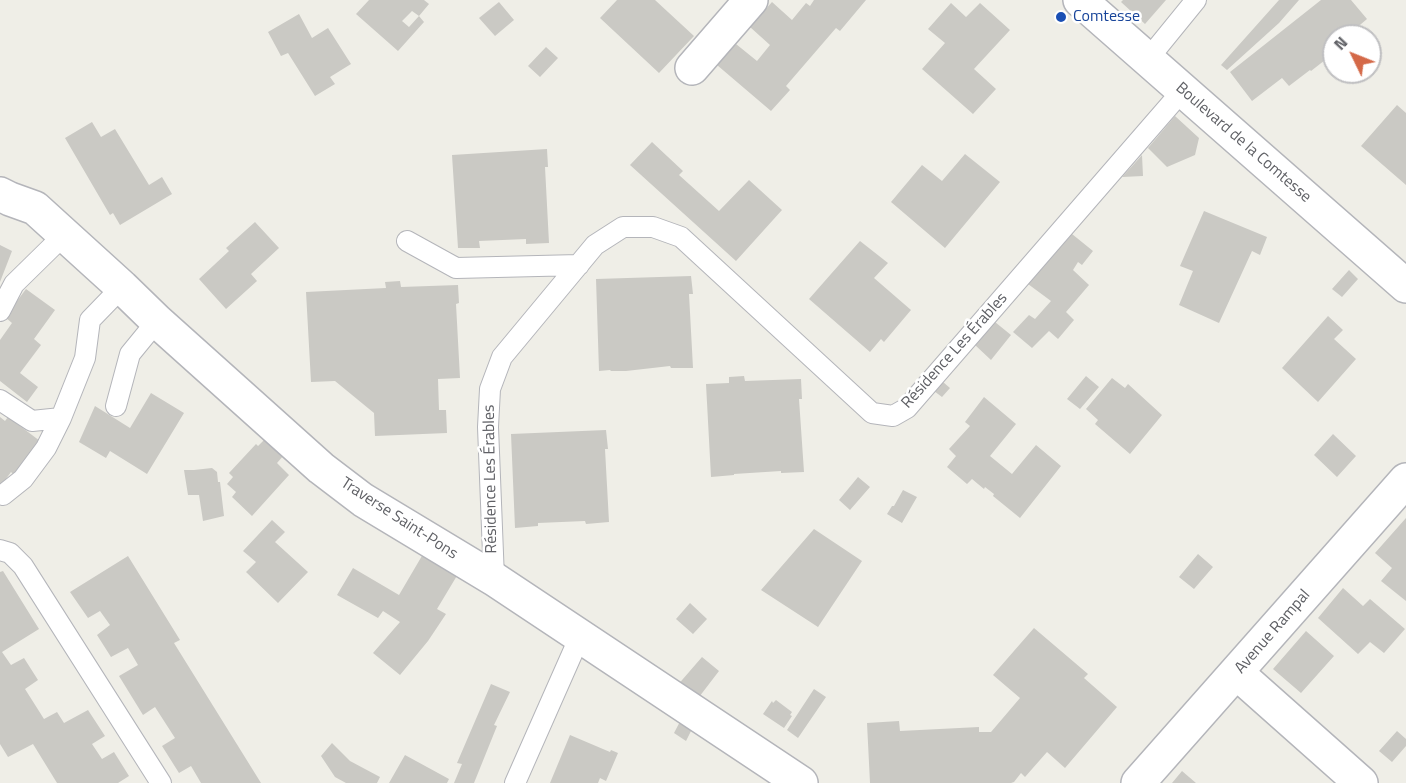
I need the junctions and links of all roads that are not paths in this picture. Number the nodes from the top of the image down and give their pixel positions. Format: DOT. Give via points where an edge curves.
graph roads {
  1 [pos="751,0"];
  2 [pos="1080,0"];
  3 [pos="1196,0"];
  4 [pos="1148,59"];
  5 [pos="692,68"];
  6 [pos="1183,90"];
  7 [pos="0,194"];
  8 [pos="65,234"];
  9 [pos="407,241"];
  10 [pos="579,265"];
  11 [pos="1406,286"];
  12 [pos="122,287"];
  13 [pos="0,311"];
  14 [pos="157,321"];
  15 [pos="0,400"];
  16 [pos="116,406"];
  17 [pos="61,418"];
  18 [pos="1406,480"];
  19 [pos="3,495"];
  20 [pos="0,550"];
  21 [pos="494,579"];
  22 [pos="580,636"];
  23 [pos="1237,673"];
  24 [pos="162,783"];
  25 [pos="515,783"];
  26 [pos="800,783"];
  27 [pos="1138,783"];
  28 [pos="1361,783"];
  1 -- 5 [label="street"];
  2 -- 4 [label="street, Boulevard de la Comtesse"];
  3 -- 4 [label="lane"];
  4 -- 6 [label="street, Boulevard de la Comtesse"];
  6 -- 10 [label="lane, Résidence Les Érables" via="907,408 893,416 872,413 681,237 653,227 624,226 595,245"];
  6 -- 11 [label="street, Boulevard de la Comtesse"];
  7 -- 8 [label="street, Traverse Saint-Pons" via="35,208"];
  8 -- 12 [label="street, Traverse Saint-Pons"];
  8 -- 13 [label="lane" via="14,284"];
  9 -- 10 [label="lane" via="456,268"];
  10 -- 21 [label="lane, Résidence Les Érables" via="502,357 490,389"];
  12 -- 14 [label="street, Traverse Saint-Pons"];
  12 -- 17 [label="lane" via="90,320 85,358"];
  14 -- 16 [label="lane" via="130,354"];
  14 -- 21 [label="street, Traverse Saint-Pons" via="363,500"];
  15 -- 17 [label="lane" via="32,421"];
  17 -- 19 [label="lane" via="46,448 23,479"];
  18 -- 23 [label="street, Avenue Rampal"];
  20 -- 24 [label="lane" via="10,553 23,566"];
  21 -- 22 [label="street, Traverse Saint-Pons"];
  22 -- 25 [label="lane"];
  22 -- 26 [label="street, Traverse Saint-Pons"];
  23 -- 27 [label="street, Avenue Rampal"];
  23 -- 28 [label="street"];
}
